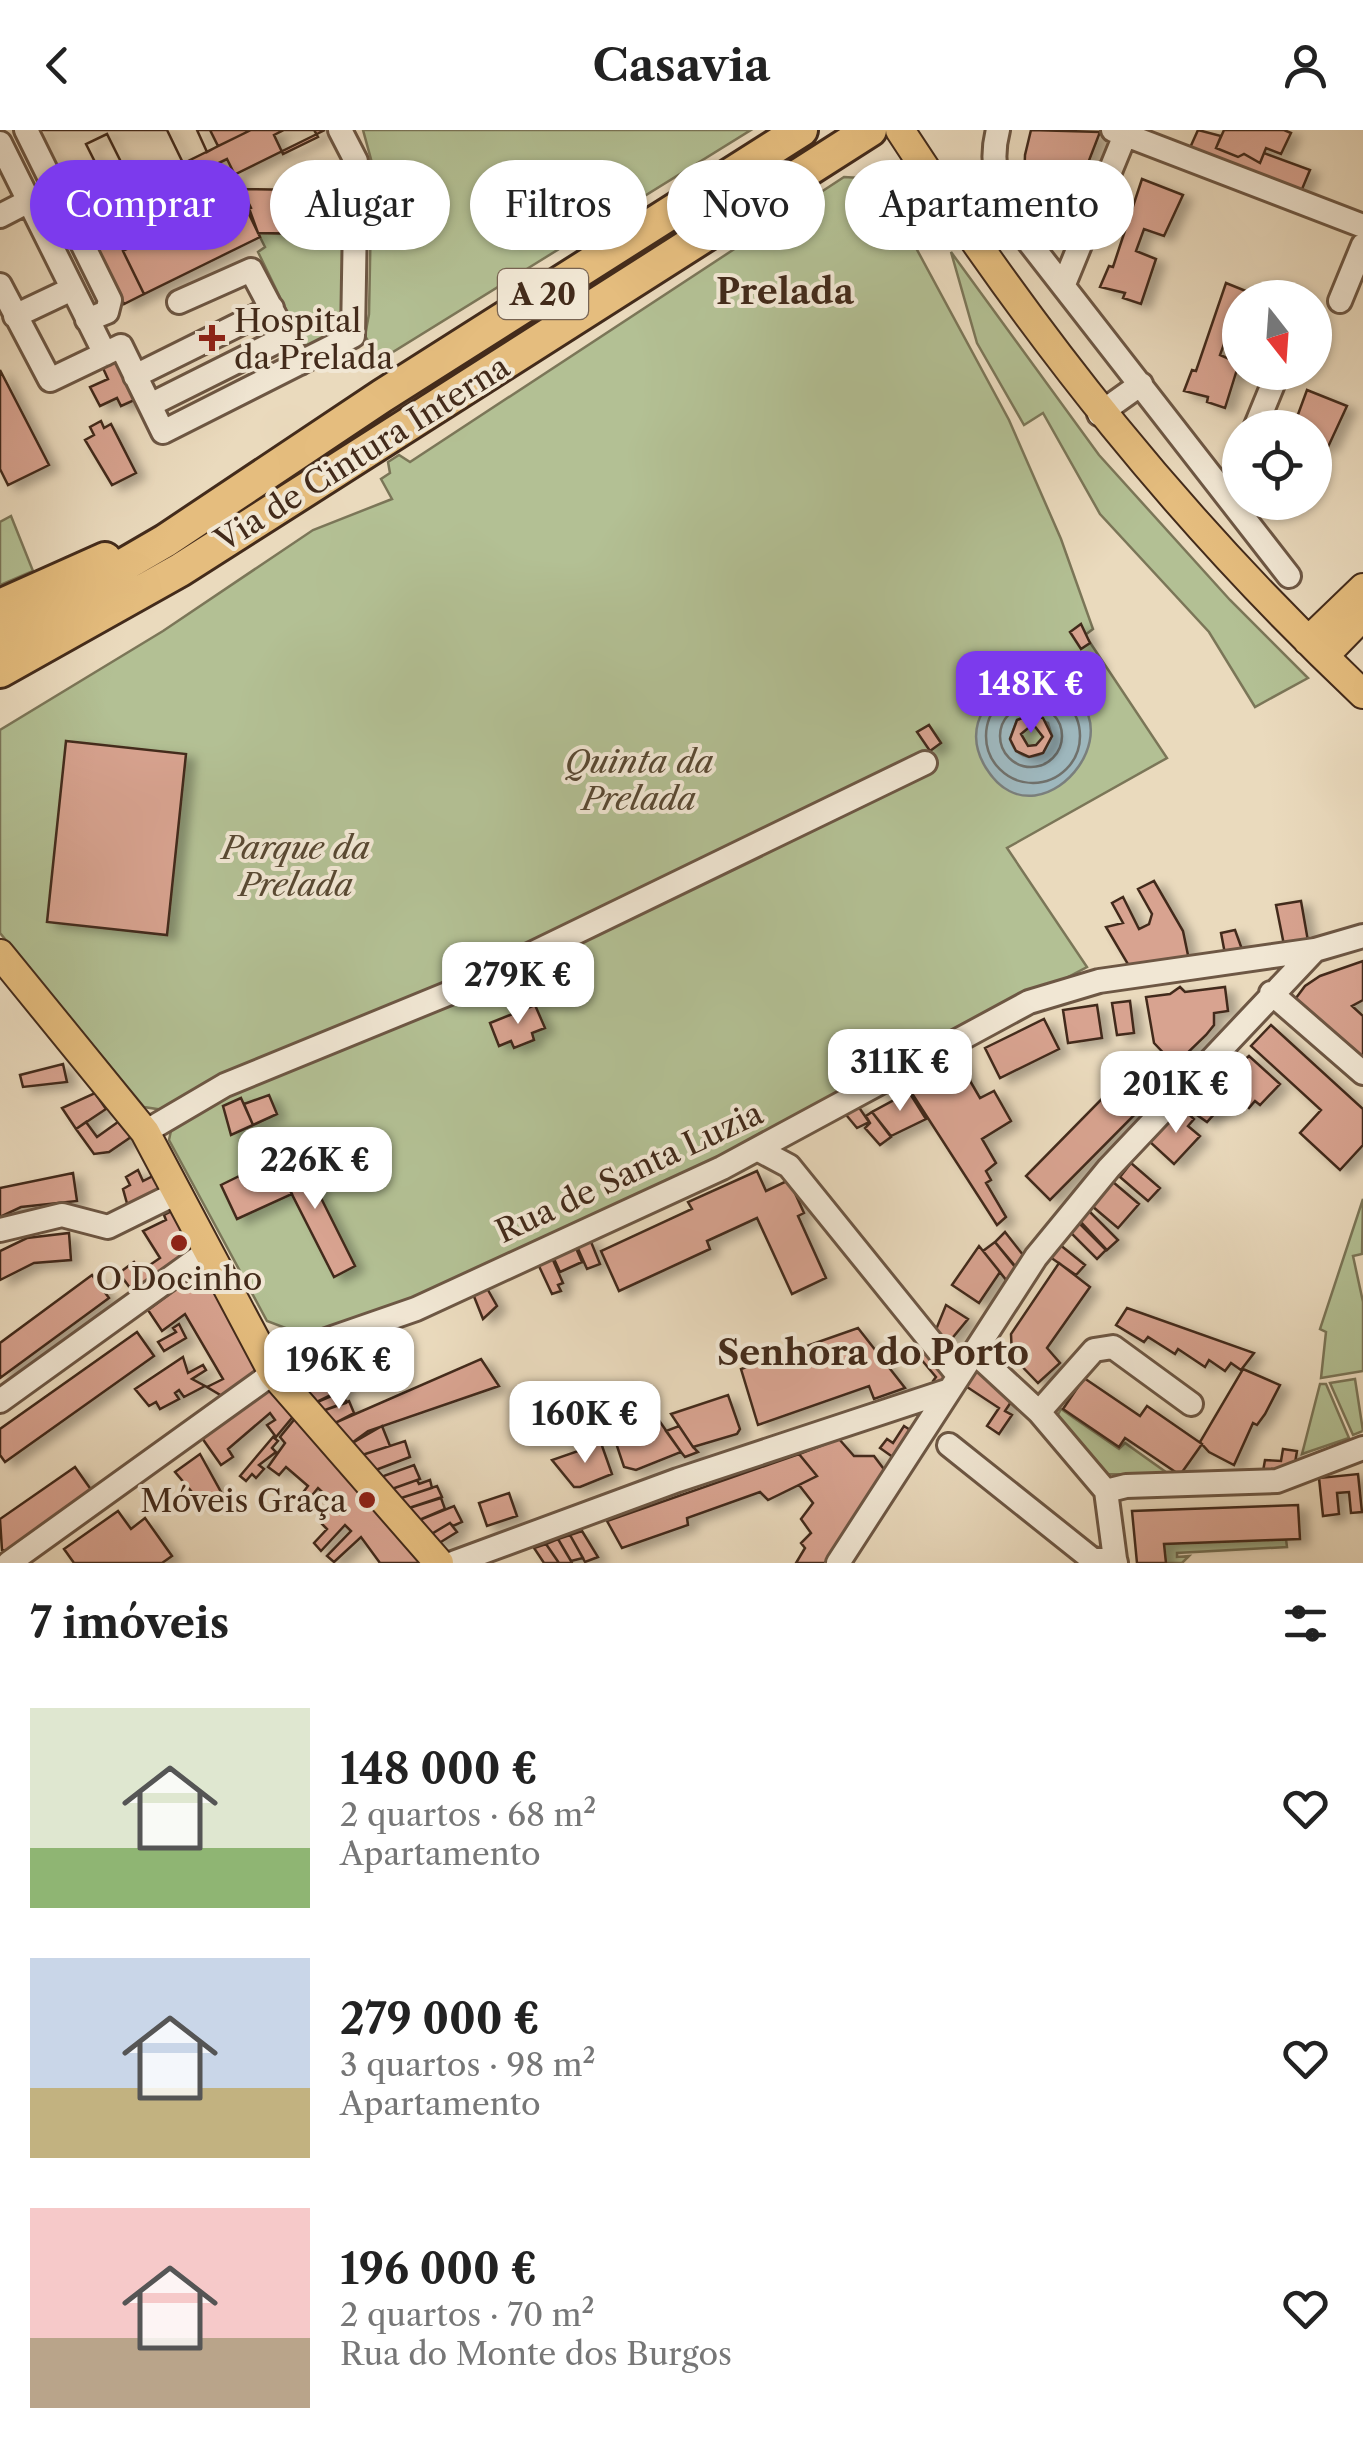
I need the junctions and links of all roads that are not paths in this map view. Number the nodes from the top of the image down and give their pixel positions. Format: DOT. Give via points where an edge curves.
graph roads {
  1 [pos="340,130"];
  2 [pos="802,130"];
  3 [pos="870,130"];
  4 [pos="900,130"];
  5 [pos="998,130"];
  6 [pos="27,131"];
  7 [pos="1119,140"];
  8 [pos="1170,140"];
  9 [pos="0,143"];
  10 [pos="29,201"];
  11 [pos="0,216"];
  12 [pos="1363,226"];
  13 [pos="1363,246"];
  14 [pos="1064,284"];
  15 [pos="0,285"];
  16 [pos="72,289"];
  17 [pos="179,302"];
  18 [pos="1340,302"];
  19 [pos="272,308"];
  20 [pos="15,316"];
  21 [pos="87,320"];
  22 [pos="286,336"];
  23 [pos="105,354"];
  24 [pos="300,363"];
  25 [pos="135,376"];
  26 [pos="1141,384"];
  27 [pos="150,405"];
  28 [pos="1099,414"];
  29 [pos="1222,487"];
  30 [pos="1247,520"];
  31 [pos="166,541"];
  32 [pos="1289,576"];
  33 [pos="1363,588"];
  34 [pos="0,606"];
  35 [pos="1363,616"];
  36 [pos="0,636"];
  37 [pos="1316,648"];
  38 [pos="0,671"];
  39 [pos="1363,694"];
  40 [pos="926,763"];
  41 [pos="1363,936"];
  42 [pos="1314,950"];
  43 [pos="0,954"];
  44 [pos="1238,962"];
  45 [pos="1266,998"];
  46 [pos="1363,1073"];
  47 [pos="145,1132"];
  48 [pos="759,1150"];
  49 [pos="179,1192"];
  50 [pos="0,1230"];
  51 [pos="208,1250"];
  52 [pos="974,1352"];
  53 [pos="269,1364"];
  54 [pos="952,1383"];
  55 [pos="0,1402"];
  56 [pos="1191,1404"];
  57 [pos="890,1409"];
  58 [pos="1039,1412"];
  59 [pos="924,1429"];
  60 [pos="949,1445"];
  61 [pos="1363,1448"];
  62 [pos="1106,1492"];
  63 [pos="1116,1561"];
  64 [pos="9,1563"];
  65 [pos="439,1563"];
  66 [pos="453,1563"];
  67 [pos="838,1563"];
  1 -- 24 [label="street" via="356,160 353,336"];
  2 -- 31 [label="highway, Via de Cintura Interna / A 20"];
  3 -- 38 [label="highway, Via de Cintura Interna / A 20" via="180,570"];
  4 -- 28 [label="main road"];
  5 -- 14 [label="street" via="997,186 1018,228"];
  6 -- 21 [label="street" via="110,300 107,312"];
  7 -- 8 [label="street"];
  7 -- 14 [label="street"];
  8 -- 12 [label="street"];
  9 -- 10 [label="street"];
  10 -- 11 [label="street"];
  10 -- 16 [label="street"];
  13 -- 18 [label="street"];
  14 -- 26 [label="street"];
  15 -- 20 [label="street"];
  16 -- 20 [label="street"];
  16 -- 21 [label="street"];
  17 -- 19 [label="street" via="246,269"];
  19 -- 22 [label="street"];
  19 -- 25 [label="street"];
  20 -- 23 [label="street" via="50,380"];
  21 -- 23 [label="street"];
  22 -- 24 [label="street"];
  22 -- 27 [label="street"];
  23 -- 25 [label="street" via="122,346"];
  24 -- 27 [label="street" via="163,432"];
  25 -- 27 [label="street"];
  26 -- 28 [label="street"];
  26 -- 29 [label="street"];
  28 -- 37 [label="main road"];
  30 -- 32 [label="street"];
  31 -- 34 [label="highway" via="90,564"];
  31 -- 36 [label="highway, Via de Cintura Interna / A 20"];
  33 -- 37 [label="main road"];
  35 -- 37 [label="main road"];
  37 -- 39 [label="main road"];
  40 -- 47 [label="street" via="457,990 225,1085"];
  41 -- 42 [label="street, Rua de Santa Luzia"];
  42 -- 44 [label="street, Rua de Santa Luzia"];
  42 -- 45 [label="street"];
  43 -- 47 [label="main road"];
  44 -- 45 [label="street"];
  44 -- 48 [label="street, Rua de Santa Luzia" via="1098,981 1029,1002"];
  45 -- 46 [label="street"];
  45 -- 52 [label="street" via="1048,1242"];
  47 -- 49 [label="main road"];
  48 -- 53 [label="street, Rua de Santa Luzia" via="416,1309"];
  48 -- 54 [label="street" via="789,1166"];
  49 -- 50 [label="street" via="108,1227 62,1215"];
  49 -- 51 [label="main road"];
  51 -- 53 [label="main road"];
  51 -- 55 [label="street"];
  52 -- 54 [label="street"];
  52 -- 58 [label="street"];
  53 -- 64 [label="street, Rua de Santa Luzia"];
  53 -- 65 [label="main road"];
  54 -- 57 [label="street"];
  54 -- 59 [label="street"];
  56 -- 58 [label="street" via="1104,1346"];
  57 -- 59 [label="street"];
  57 -- 66 [label="street"];
  58 -- 62 [label="street"];
  59 -- 67 [label="street"];
  60 -- 63 [label="street" via="1093,1560"];
  61 -- 62 [label="street" via="1277,1481"];
  62 -- 63 [label="street"];
}
